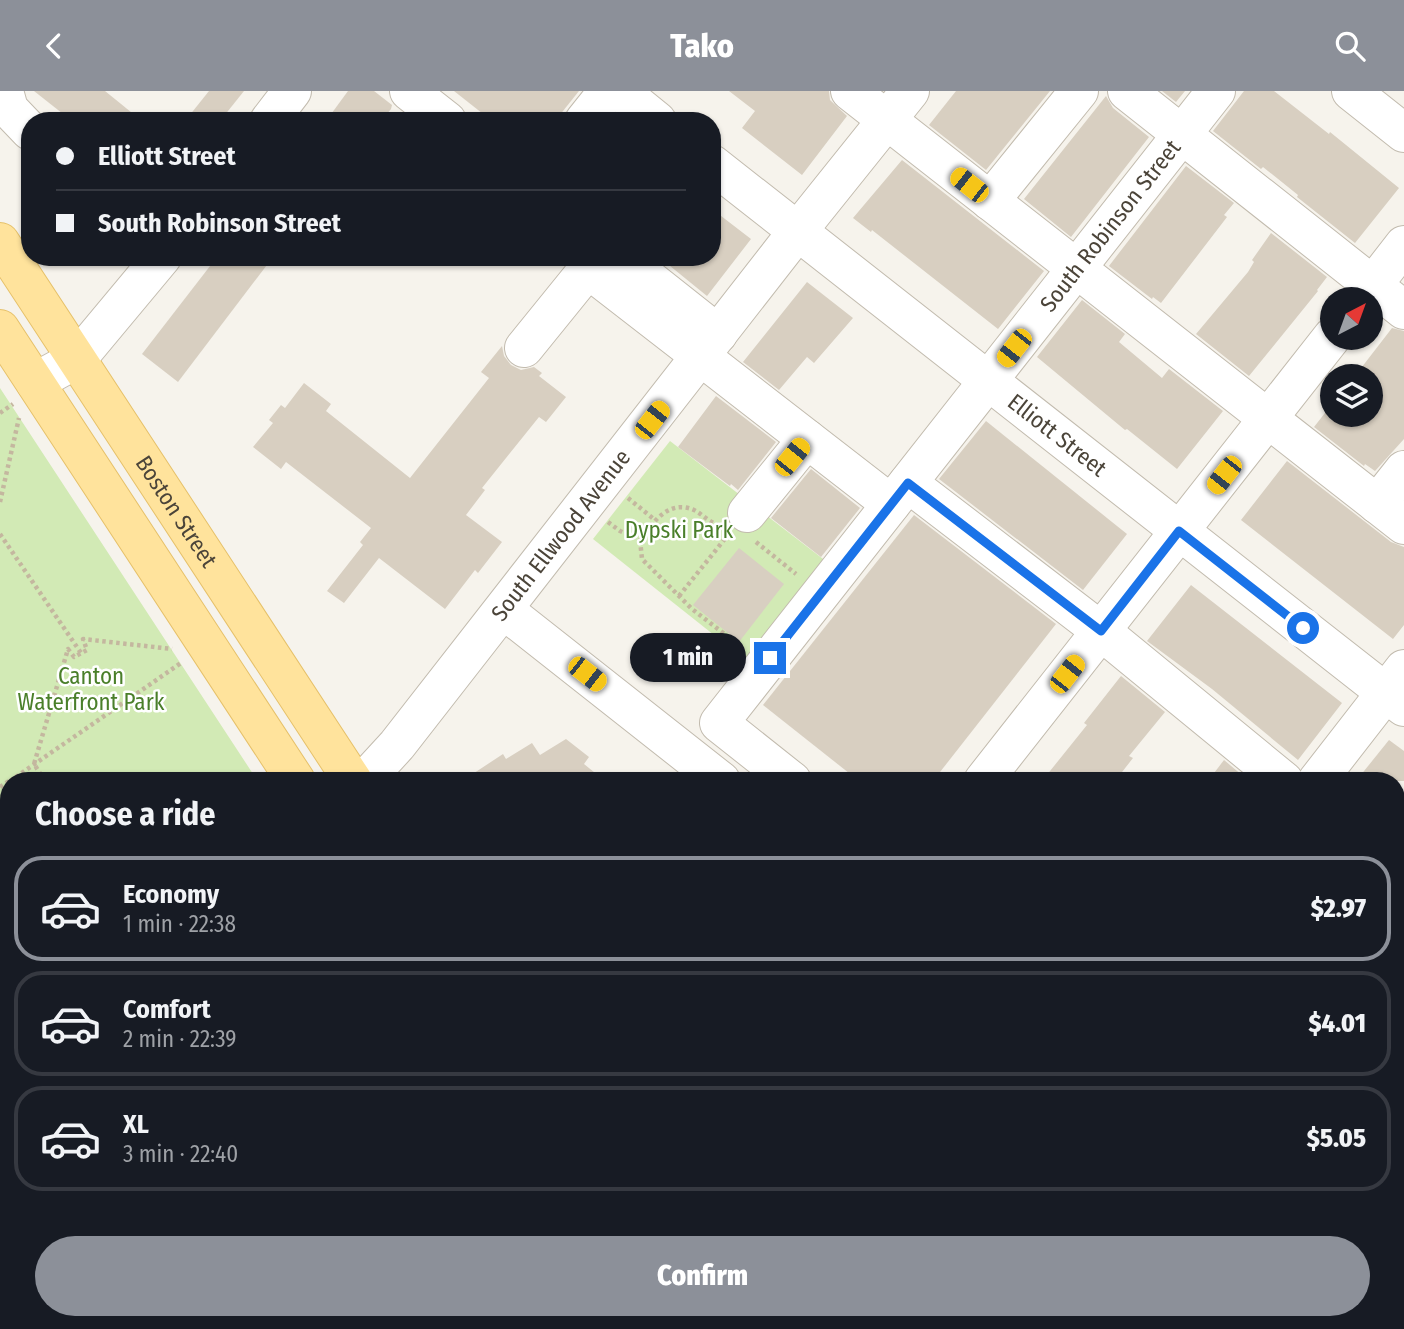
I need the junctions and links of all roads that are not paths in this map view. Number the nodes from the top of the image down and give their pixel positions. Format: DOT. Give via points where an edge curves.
graph roads {
  1 [pos="4,91"];
  2 [pos="292,91"];
  3 [pos="409,91"];
  4 [pos="608,91"];
  5 [pos="620,91"];
  6 [pos="850,91"];
  7 [pos="1079,91"];
  8 [pos="1128,91"];
  9 [pos="1216,91"];
  10 [pos="1351,91"];
  11 [pos="898,105"];
  12 [pos="276,112"];
  13 [pos="436,112"];
  14 [pos="591,112"];
  15 [pos="646,112"];
  16 [pos="21,122"];
  17 [pos="1404,133"];
  18 [pos="1182,134"];
  19 [pos="721,171"];
  20 [pos="990,201"];
  21 [pos="797,232"];
  22 [pos="0,242"];
  23 [pos="1404,245"];
  24 [pos="154,266"];
  25 [pos="630,266"];
  26 [pos="1076,269"];
  27 [pos="1361,287"];
  28 [pos="1371,287"];
  29 [pos="1383,300"];
  30 [pos="1404,310"];
  31 [pos="0,329"];
  32 [pos="710,345"];
  33 [pos="524,348"];
  34 [pos="1322,350"];
  35 [pos="77,359"];
  36 [pos="988,381"];
  37 [pos="23,400"];
  38 [pos="1268,419"];
  39 [pos="807,439"];
  40 [pos="1404,470"];
  41 [pos="900,494"];
  42 [pos="1391,514"];
  43 [pos="738,525"];
  44 [pos="1179,531"];
  45 [pos="504,610"];
  46 [pos="1101,631"];
  47 [pos="1398,689"];
  48 [pos="290,772"];
  49 [pos="347,772"];
  50 [pos="372,772"];
  51 [pos="710,772"];
  52 [pos="781,772"];
  53 [pos="990,772"];
  54 [pos="1273,772"];
  55 [pos="1325,772"];
  1 -- 16 [label="street" via="9,109"];
  2 -- 12 [label="street"];
  3 -- 13 [label="street"];
  4 -- 14 [label="street"];
  5 -- 15 [label="street"];
  6 -- 11 [label="street"];
  7 -- 20 [label="street"];
  8 -- 18 [label="street"];
  9 -- 18 [label="street, South Robinson Street"];
  10 -- 17 [label="street"];
  11 -- 20 [label="street"];
  11 -- 21 [label="street, South Ellwood Avenue"];
  18 -- 26 [label="street, South Robinson Street"];
  18 -- 27 [label="street"];
  19 -- 21 [label="street, Elliott Street"];
  20 -- 26 [label="street"];
  21 -- 32 [label="street, South Ellwood Avenue"];
  21 -- 36 [label="street, Elliott Street"];
  22 -- 35 [label="main road, Boston Street"];
  23 -- 28 [label="street"];
  24 -- 35 [label="street"];
  25 -- 32 [label="street"];
  26 -- 36 [label="street, South Robinson Street"];
  26 -- 38 [label="street"];
  29 -- 30 [label="street"];
  31 -- 37 [label="main road, Boston Street"];
  32 -- 33 [label="street" via="588,269"];
  32 -- 39 [label="street"];
  32 -- 45 [label="street, South Ellwood Avenue"];
  34 -- 38 [label="street"];
  35 -- 37 [label="street"];
  35 -- 49 [label="main road, Boston Street"];
  36 -- 41 [label="street, South Robinson Street"];
  36 -- 44 [label="street, Elliott Street"];
  37 -- 48 [label="main road, Boston Street"];
  38 -- 42 [label="street"];
  38 -- 44 [label="street"];
  39 -- 41 [label="street"];
  39 -- 43 [label="street"];
  40 -- 42 [label="street"];
  41 -- 46 [label="street"];
  41 -- 52 [label="street, South Robinson Street" via="719,723"];
  44 -- 46 [label="street"];
  44 -- 47 [label="street, Elliott Street"];
  45 -- 50 [label="street, South Ellwood Avenue"];
  45 -- 51 [label="street"];
  46 -- 53 [label="street"];
  46 -- 54 [label="street"];
  47 -- 55 [label="street"];
}
